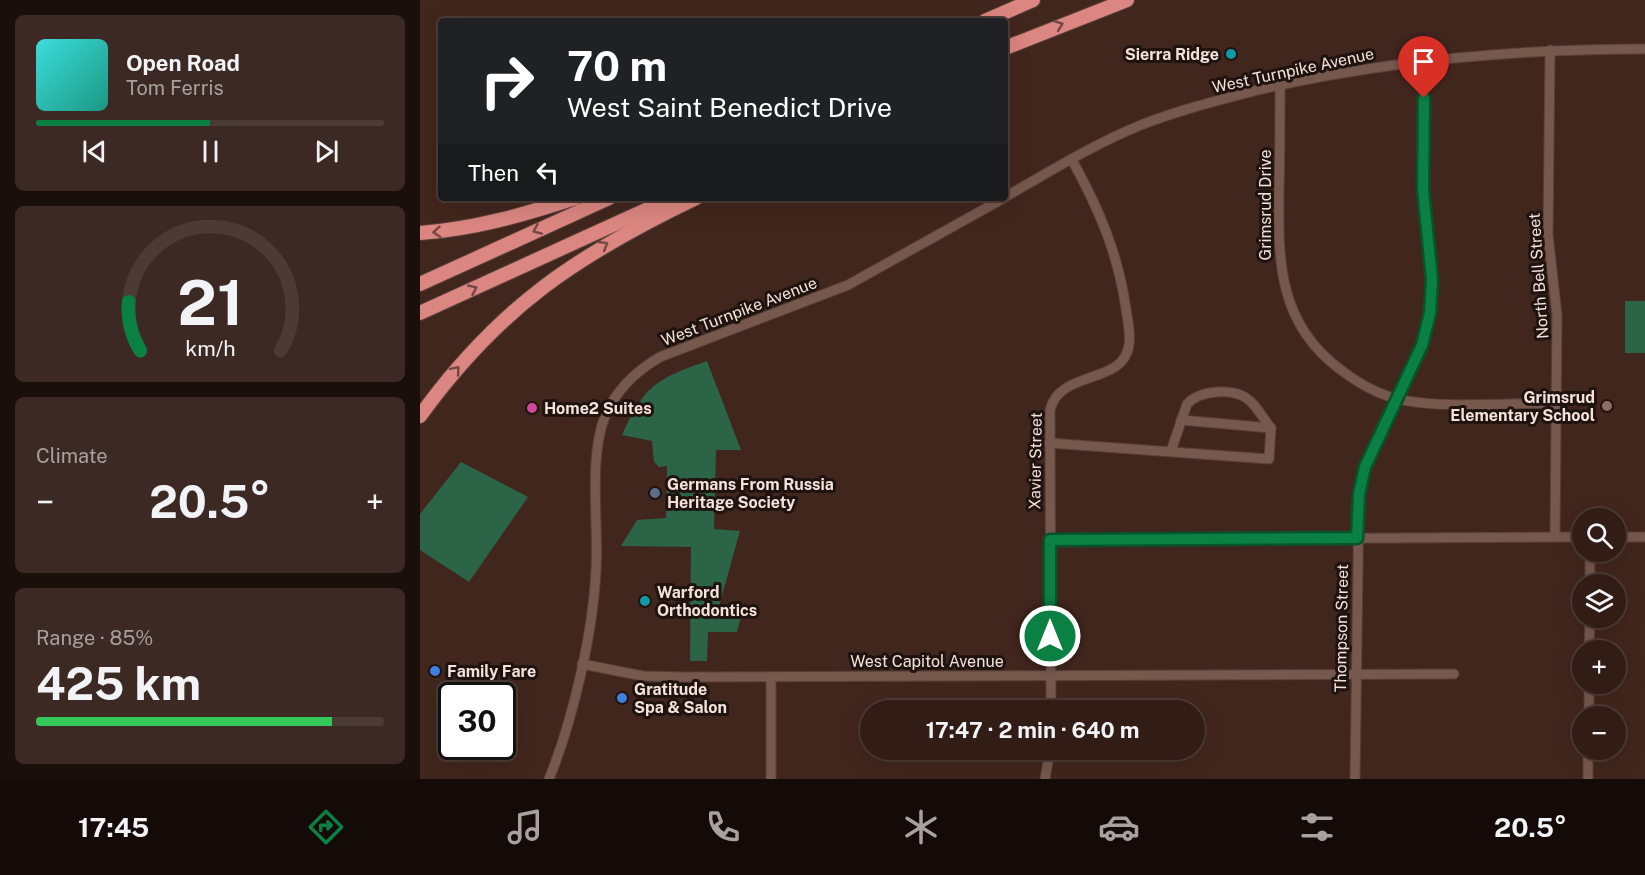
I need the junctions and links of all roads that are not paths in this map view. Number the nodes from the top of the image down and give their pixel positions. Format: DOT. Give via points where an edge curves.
graph roads {
  1 [pos="1033,0"];
  2 [pos="1127,0"];
  3 [pos="992,18"];
  4 [pos="1008,47"];
  5 [pos="1550,50"];
  6 [pos="1645,50"];
  7 [pos="1424,60"];
  8 [pos="1280,85"];
  9 [pos="1072,160"];
  10 [pos="1008,196"];
  11 [pos="566,201"];
  12 [pos="602,201"];
  13 [pos="665,201"];
  14 [pos="690,201"];
  15 [pos="999,201"];
  16 [pos="420,233"];
  17 [pos="420,285"];
  18 [pos="420,313"];
  19 [pos="1397,398"];
  20 [pos="1557,403"];
  21 [pos="420,416"];
  22 [pos="1181,420"];
  23 [pos="1270,428"];
  24 [pos="1049,443"];
  25 [pos="1171,451"];
  26 [pos="1556,537"];
  27 [pos="1572,537"];
  28 [pos="1626,537"];
  29 [pos="1645,537"];
  30 [pos="1357,538"];
  31 [pos="1050,540"];
  32 [pos="582,664"];
  33 [pos="1454,674"];
  34 [pos="1051,675"];
  35 [pos="1356,675"];
  36 [pos="771,677"];
  37 [pos="1051,700"];
  38 [pos="1048,760"];
  39 [pos="1588,760"];
  40 [pos="549,779"];
  41 [pos="771,779"];
  42 [pos="1045,779"];
  43 [pos="1355,779"];
  44 [pos="1588,779"];
  1 -- 3 [label="highway"];
  4 -- 2 [label="highway, one-way"];
  5 -- 6 [label="street, West Turnpike Avenue"];
  5 -- 7 [label="street, West Turnpike Avenue"];
  5 -- 20 [label="street, North Bell Street" via="1548,226 1557,305"];
  7 -- 8 [label="street, West Turnpike Avenue"];
  7 -- 19 [label="street, Thompson Street" via="1423,189 1432,301 1422,345"];
  8 -- 9 [label="street, West Turnpike Avenue" via="1158,119 1117,135"];
  8 -- 19 [label="street, Grimsrud Drive" via="1279,248 1288,298 1303,330 1327,359 1358,382"];
  9 -- 10 [label="street, West Turnpike Avenue"];
  9 -- 24 [label="street, Xavier Street" via="1114,248 1130,340 1119,364 1057,395 1050,410"];
  11 -- 16 [label="highway, one-way" via="516,218"];
  12 -- 17 [label="highway, one-way"];
  18 -- 13 [label="highway, one-way"];
  21 -- 14 [label="highway, one-way" via="470,353 541,288 611,240"];
  15 -- 32 [label="street, West Turnpike Avenue" via="848,285 673,351 648,364 627,382 611,404 599,436 596,572"];
  19 -- 20 [label="street, Grimsrud Drive" via="1427,403"];
  19 -- 30 [label="street, Thompson Street" via="1362,481"];
  20 -- 26 [label="street, North Bell Street"];
  22 -- 23 [label="street"];
  22 -- 23 [label="street" via="1192,398 1210,392 1250,400"];
  22 -- 25 [label="street"];
  23 -- 25 [label="street" via="1269,459"];
  24 -- 25 [label="street"];
  24 -- 31 [label="street, Xavier Street"];
  26 -- 27 [label="street"];
  26 -- 30 [label="street"];
  28 -- 29 [label="street"];
  30 -- 31 [label="street"];
  30 -- 35 [label="street, Thompson Street"];
  31 -- 34 [label="street, Xavier Street"];
  32 -- 36 [label="street, West Capitol Avenue" via="643,676"];
  32 -- 40 [label="street, West Turnpike Avenue"];
  33 -- 35 [label="street, West Capitol Avenue"];
  34 -- 35 [label="street, West Capitol Avenue"];
  34 -- 36 [label="street, West Capitol Avenue"];
  34 -- 37 [label="street, Xavier Street"];
  35 -- 43 [label="street, Thompson Street"];
  36 -- 41 [label="street"];
  38 -- 42 [label="street"];
  39 -- 44 [label="street"];
}
